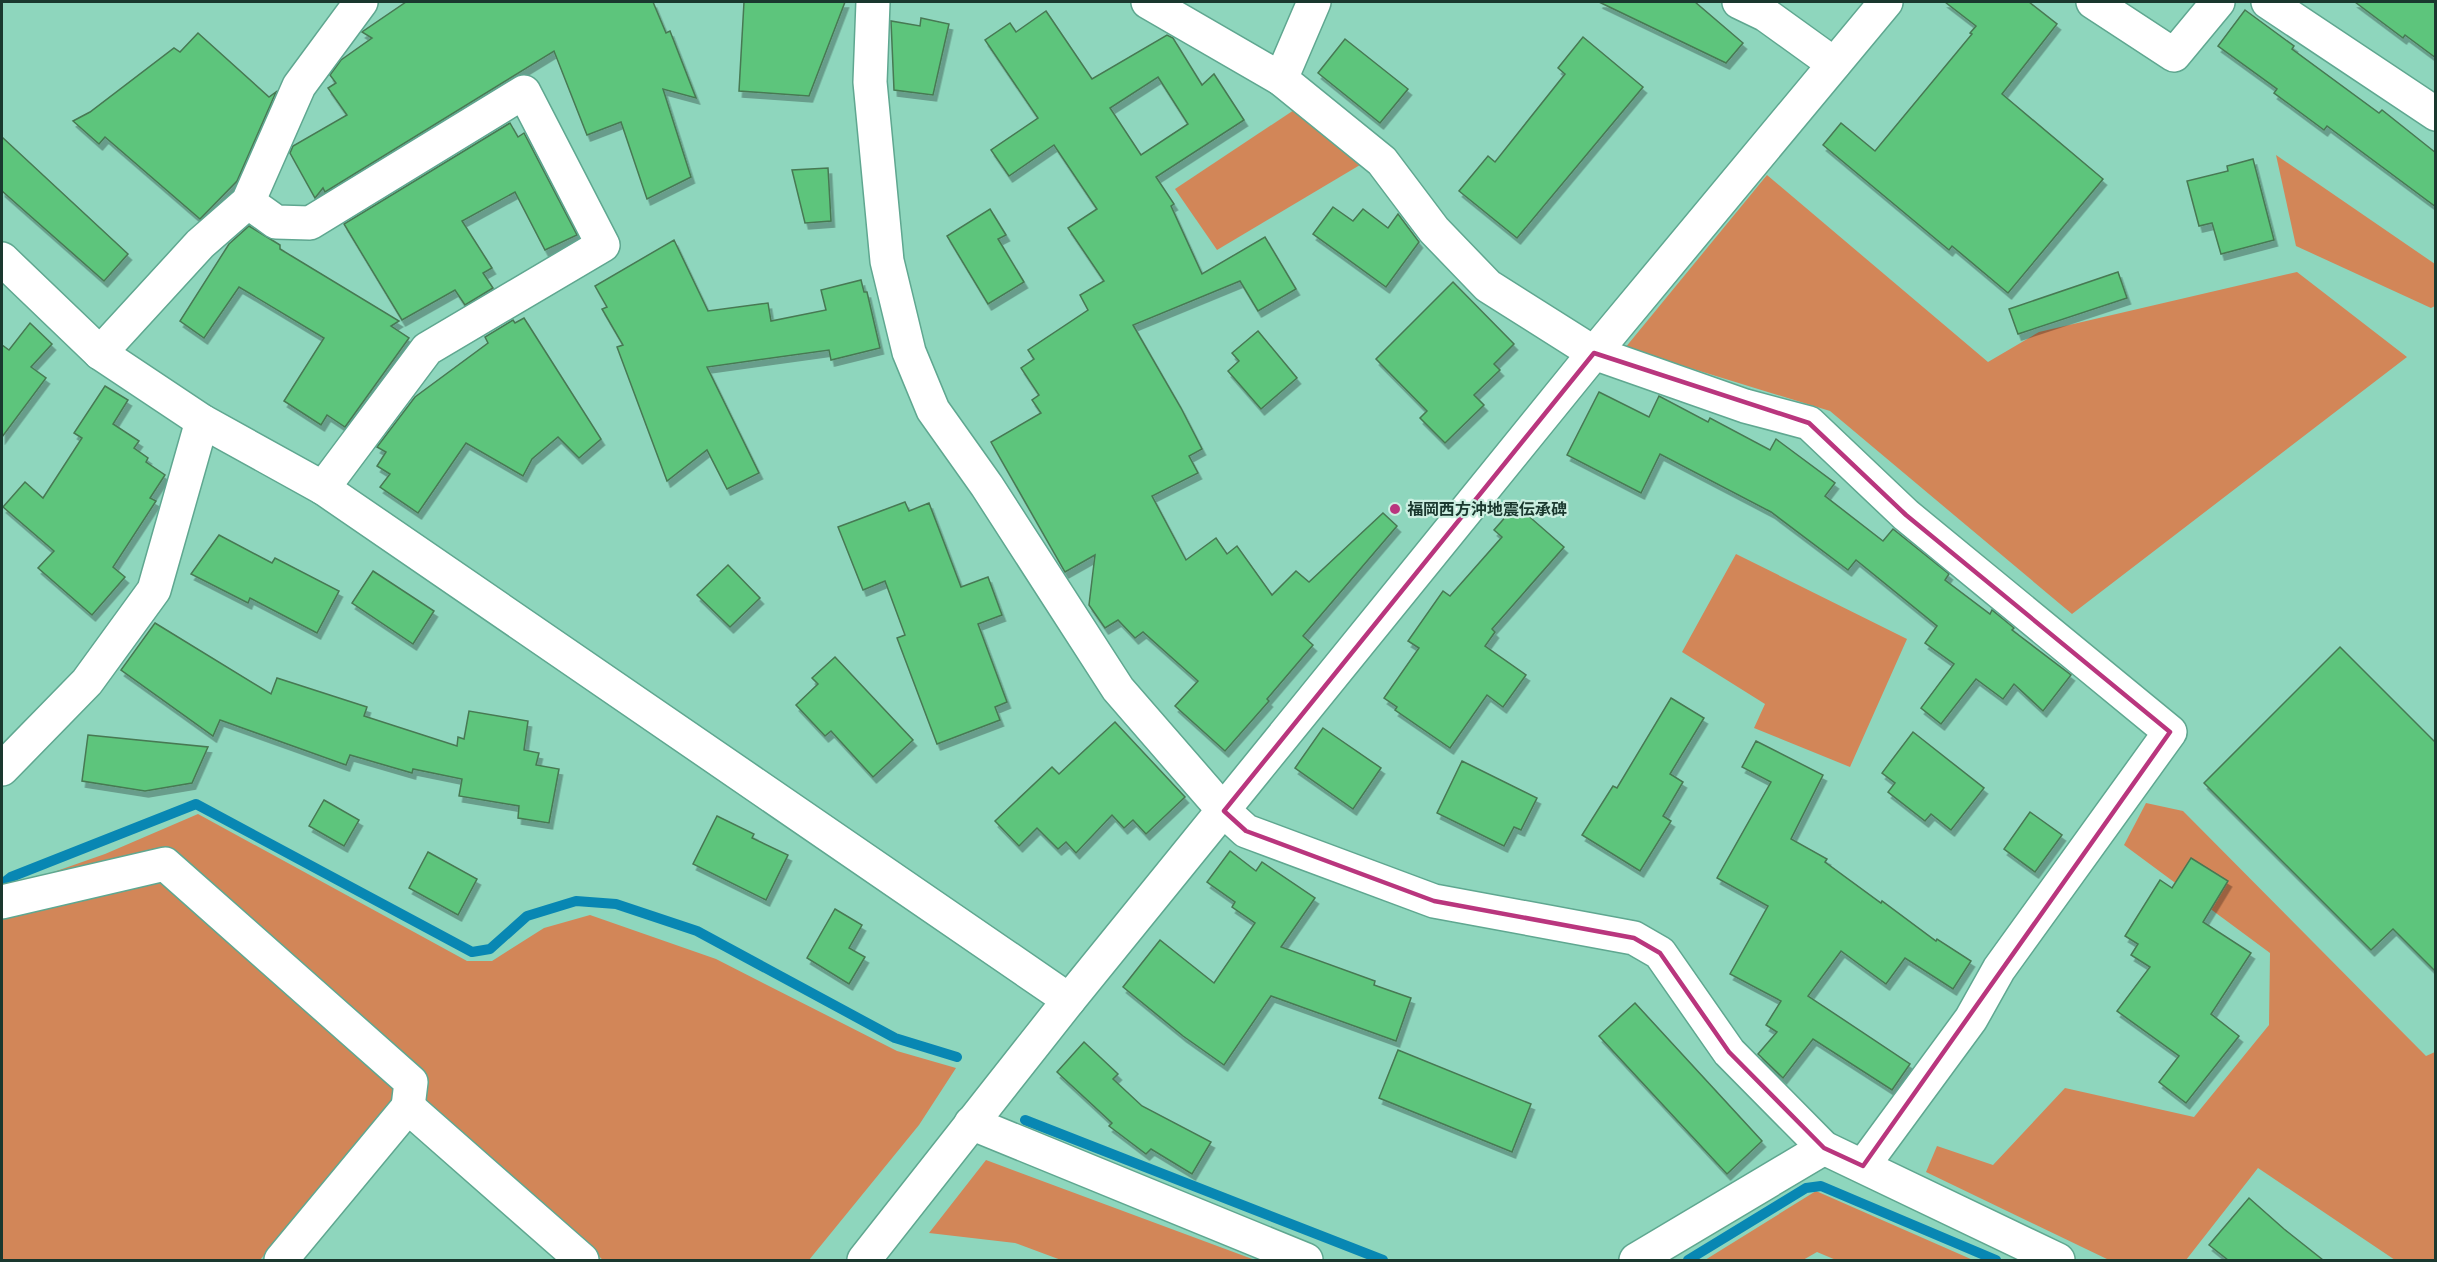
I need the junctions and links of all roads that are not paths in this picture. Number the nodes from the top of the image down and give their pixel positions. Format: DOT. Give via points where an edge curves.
graph roads {
  1 [pos="361,2"];
  2 [pos="873,2"];
  3 [pos="1148,2"];
  4 [pos="1314,2"];
  5 [pos="1739,2"];
  6 [pos="1886,2"];
  7 [pos="2093,2"];
  8 [pos="2218,2"];
  9 [pos="2268,2"];
  10 [pos="1834,64"];
  11 [pos="1281,79"];
  12 [pos="2436,114"];
  13 [pos="248,202"];
  14 [pos="2,259"];
  15 [pos="1594,352"];
  16 [pos="100,353"];
  17 [pos="202,421"];
  18 [pos="323,488"];
  19 [pos="2,769"];
  20 [pos="1224,811"];
  21 [pos="2,902"];
  22 [pos="1069,1000"];
  23 [pos="408,1107"];
  24 [pos="971,1123"];
  25 [pos="1824,1148"];
  26 [pos="1863,1166"];
  27 [pos="280,1260"];
  28 [pos="582,1260"];
  29 [pos="864,1260"];
  30 [pos="1306,1260"];
  31 [pos="1636,1260"];
  32 [pos="2058,1260"];
  1 -- 13 [label="street" via="299,86"];
  2 -- 20 [label="street" via="870,82 887,261 909,352 933,410 1118,688"];
  3 -- 11 [label="street"];
  4 -- 11 [label="street"];
  5 -- 10 [label="street" via="1766,15"];
  6 -- 10 [label="street"];
  7 -- 8 [label="street" via="2174,55"];
  9 -- 12 [label="street"];
  10 -- 15 [label="street"];
  11 -- 15 [label="street" via="1382,161 1434,230 1488,286"];
  13 -- 16 [label="street" via="200,244"];
  13 -- 18 [label="street" via="276,222 310,223 524,92 603,245 427,349"];
  14 -- 16 [label="street"];
  15 -- 20 [label="street"];
  15 -- 26 [label="street" via="1745,406 1809,423 1906,515 2170,732 1999,969 1971,1019"];
  16 -- 17 [label="street"];
  17 -- 18 [label="street"];
  17 -- 19 [label="street" via="154,590 87,682"];
  18 -- 22 [label="street"];
  20 -- 22 [label="street"];
  20 -- 25 [label="street" via="1246,831 1434,901 1634,938 1660,953 1729,1052"];
  21 -- 23 [label="street" via="165,864 411,1082"];
  22 -- 24 [label="street"];
  23 -- 27 [label="street"];
  23 -- 28 [label="street"];
  24 -- 29 [label="street"];
  24 -- 30 [label="street"];
  25 -- 26 [label="street"];
  25 -- 31 [label="street"];
  26 -- 32 [label="street"];
}
